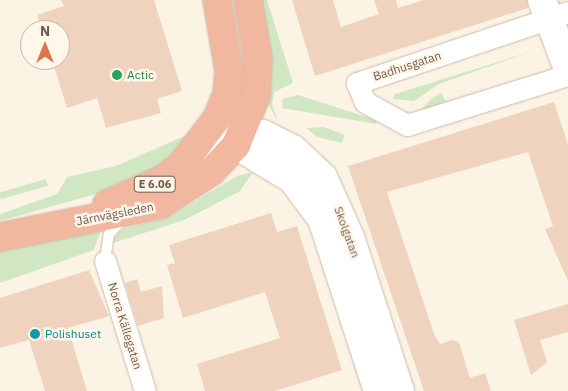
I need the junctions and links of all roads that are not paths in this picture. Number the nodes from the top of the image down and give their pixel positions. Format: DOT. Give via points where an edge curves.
graph roads {
  1 [pos="217,0"];
  2 [pos="248,0"];
  3 [pos="553,10"];
  4 [pos="568,70"];
  5 [pos="568,75"];
  6 [pos="227,95"];
  7 [pos="236,136"];
  8 [pos="199,147"];
  9 [pos="134,212"];
  10 [pos="47,226"];
  11 [pos="0,238"];
  12 [pos="105,261"];
  13 [pos="145,391"];
  14 [pos="378,391"];
  15 [pos="400,391"];
  1 -- 6 [label="highway, E 6.06" via="227,48"];
  2 -- 7 [label="highway, E 6.06" via="258,78"];
  3 -- 4 [label="street"];
  3 -- 5 [label="street, Badhusgatan" via="357,82 365,102 407,125"];
  6 -- 7 [label="street"];
  6 -- 8 [label="highway, Järnvägsleden / E 6.06"];
  7 -- 8 [label="street"];
  7 -- 9 [label="highway, Järnvägsleden / E 6.06" via="212,172 178,196"];
  7 -- 14 [label="street, Skolgatan" via="292,179 314,205"];
  7 -- 15 [label="street, Skolgatan" via="263,134 294,149 330,189"];
  8 -- 10 [label="highway, Järnvägsleden / E 6.06" via="160,181"];
  9 -- 10 [label="highway, Järnvägsleden / E 6.06"];
  9 -- 12 [label="lane" via="114,225 106,243"];
  10 -- 11 [label="highway, Järnvägsleden / E 6.06"];
  12 -- 13 [label="street, Norra Källegatan"];
}
